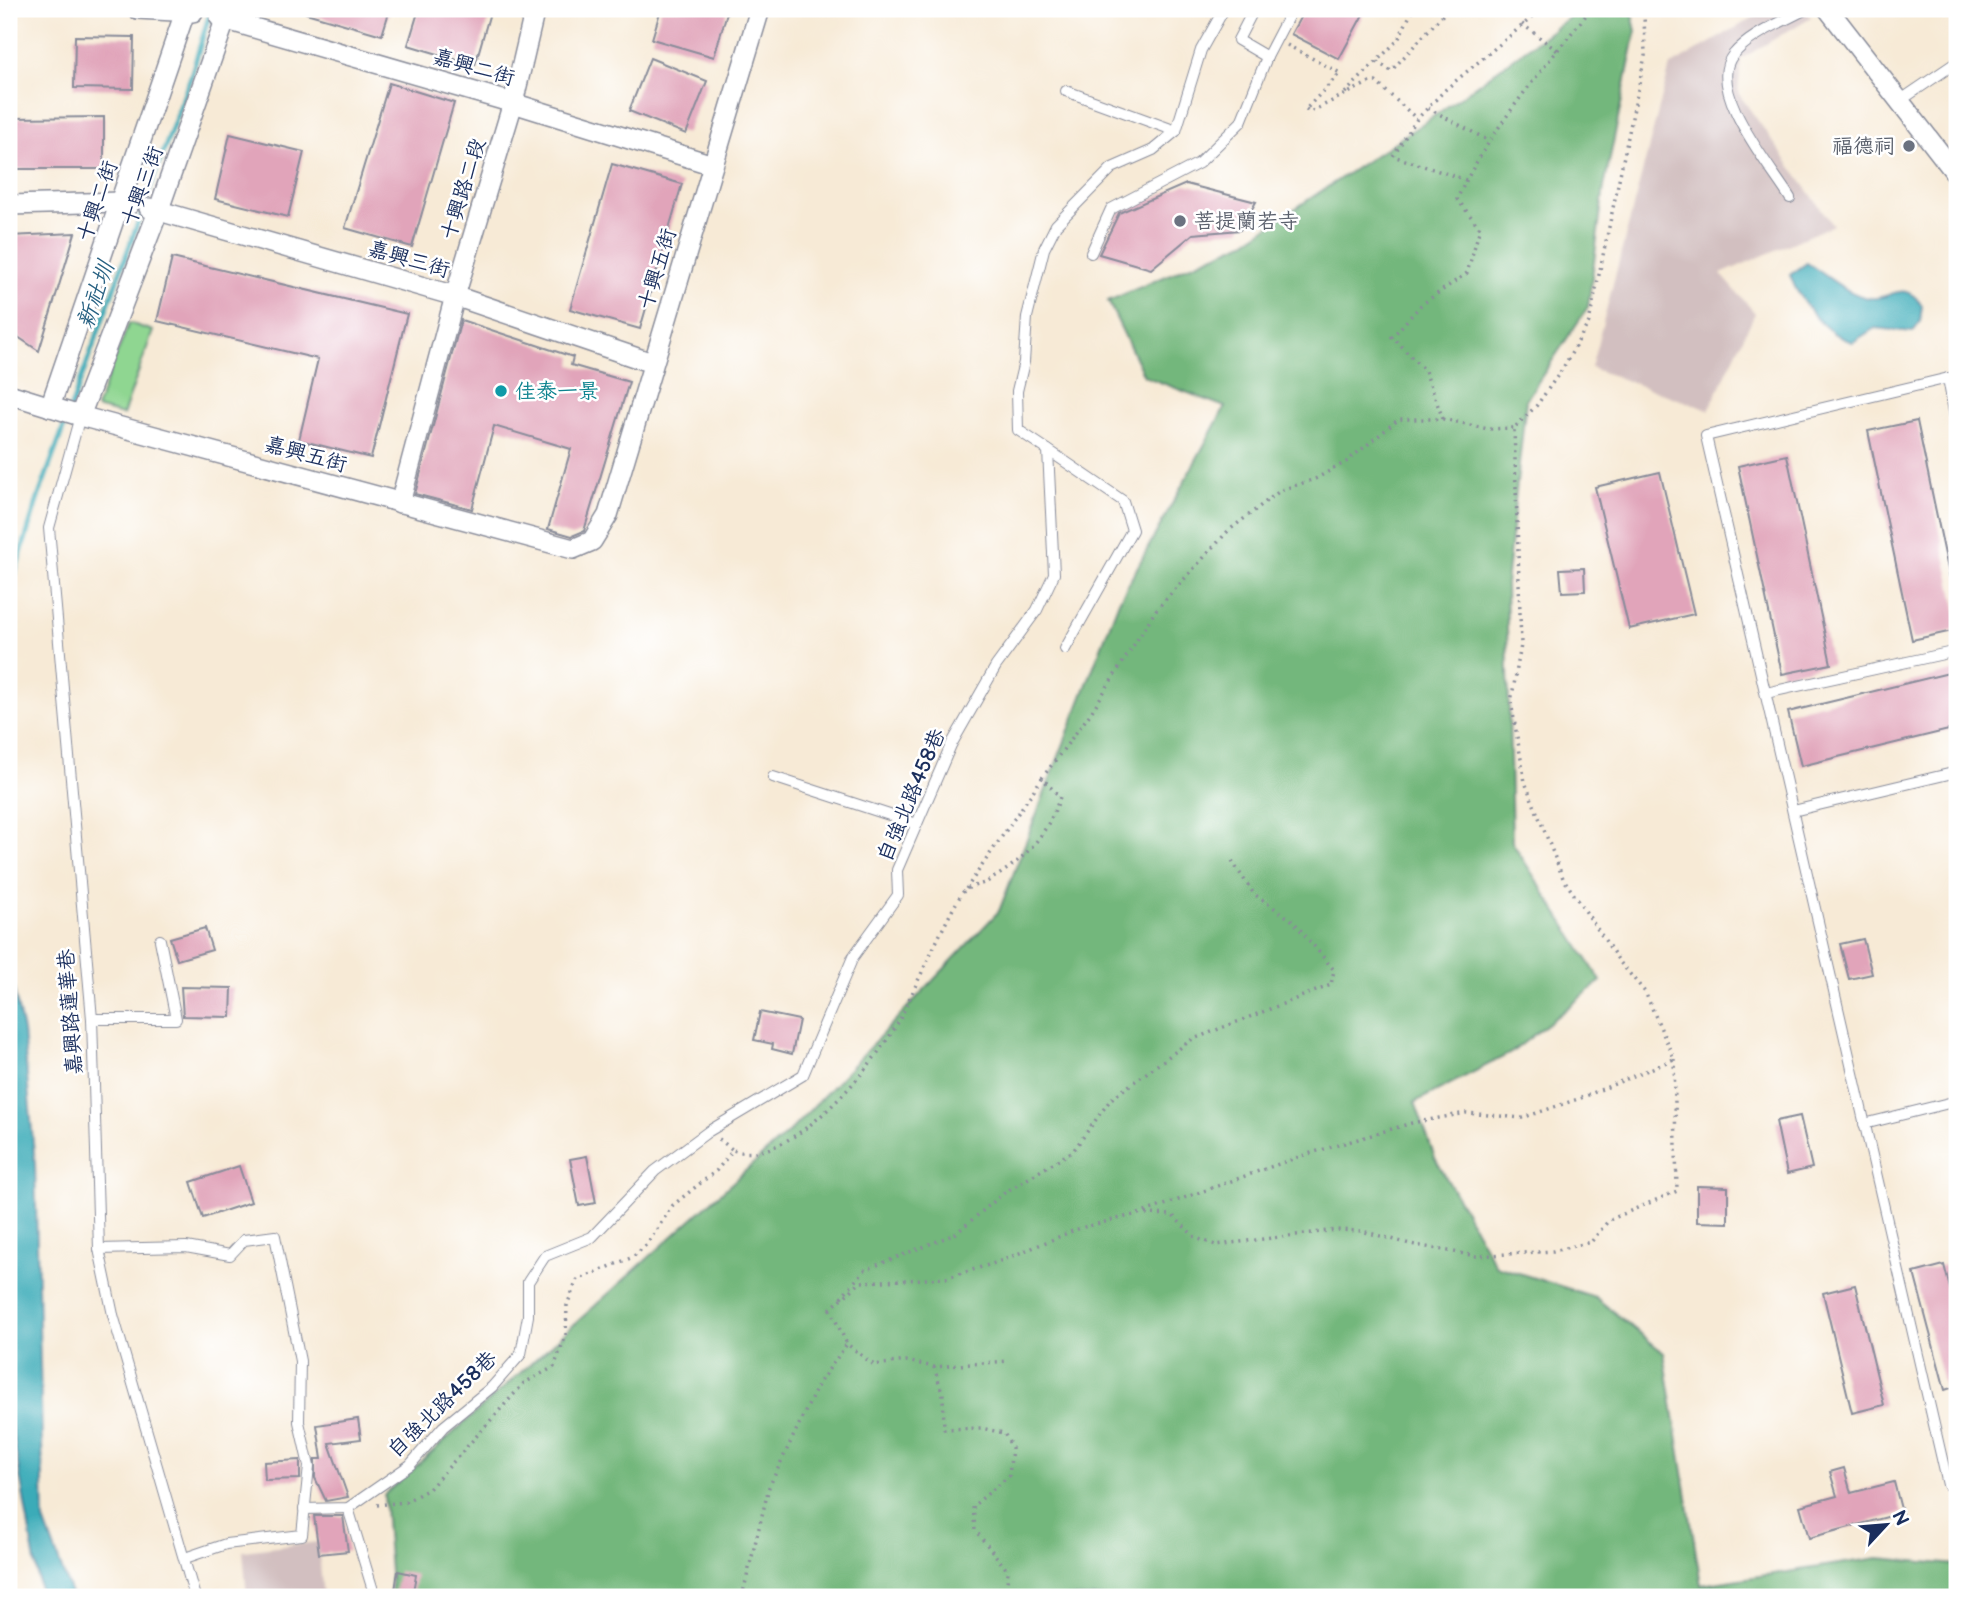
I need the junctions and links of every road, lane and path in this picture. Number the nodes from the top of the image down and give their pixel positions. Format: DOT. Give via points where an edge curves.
graph roads {
  1 [pos="137,9"];
  2 [pos="535,9"];
  3 [pos="760,9"];
  4 [pos="1224,9"];
  5 [pos="1254,9"];
  6 [pos="1292,9"];
  7 [pos="1413,9"];
  8 [pos="1448,9"];
  9 [pos="1542,9"];
  10 [pos="1591,9"];
  11 [pos="1644,9"];
  12 [pos="1806,9"];
  13 [pos="1828,9"];
  14 [pos="188,10"];
  15 [pos="225,15"];
  16 [pos="1522,24"];
  17 [pos="1298,49"];
  18 [pos="1559,52"];
  19 [pos="1267,57"];
  20 [pos="1377,62"];
  21 [pos="1957,62"];
  22 [pos="1066,91"];
  23 [pos="1342,96"];
  24 [pos="1901,100"];
  25 [pos="513,103"];
  26 [pos="1428,108"];
  27 [pos="1417,119"];
  28 [pos="1177,131"];
  29 [pos="1489,141"];
  30 [pos="713,165"];
  31 [pos="1957,175"];
  32 [pos="1466,180"];
  33 [pos="1790,198"];
  34 [pos="125,204"];
  35 [pos="9,205"];
  36 [pos="154,208"];
  37 [pos="1091,253"];
  38 [pos="455,296"];
  39 [pos="652,363"];
  40 [pos="1953,377"];
  41 [pos="9,394"];
  42 [pos="53,408"];
  43 [pos="78,416"];
  44 [pos="1443,419"];
  45 [pos="1514,428"];
  46 [pos="1957,429"];
  47 [pos="1048,450"];
  48 [pos="400,503"];
  49 [pos="592,541"];
  50 [pos="1065,649"];
  51 [pos="1957,651"];
  52 [pos="1766,693"];
  53 [pos="1957,772"];
  54 [pos="773,777"];
  55 [pos="1042,778"];
  56 [pos="1793,811"];
  57 [pos="917,824"];
  58 [pos="1231,860"];
  59 [pos="964,891"];
  60 [pos="160,940"];
  61 [pos="92,1019"];
  62 [pos="1674,1059"];
  63 [pos="1957,1101"];
  64 [pos="1864,1124"];
  65 [pos="1142,1213"];
  66 [pos="99,1249"];
  67 [pos="830,1309"];
  68 [pos="847,1344"];
  69 [pos="1007,1361"];
  70 [pos="934,1367"];
  71 [pos="1948,1485"];
  72 [pos="348,1508"];
  73 [pos="304,1509"];
  74 [pos="185,1558"];
  75 [pos="195,1597"];
  76 [pos="375,1597"];
  77 [pos="742,1597"];
  78 [pos="1006,1597"];
  79 [pos="1759,1597"];
  80 [pos="1789,1597"];
  1 -- 14 [label="street"];
  2 -- 25 [label="street, 十興路二段"];
  3 -- 30 [label="street, 十興五街"];
  4 -- 28 [label="lane" via="1201,50"];
  5 -- 19 [label="lane" via="1238,40"];
  6 -- 19 [label="lane"];
  7 -- 20 [label="path" via="1398,40"];
  8 -- 20 [label="path" via="1391,71"];
  9 -- 16 [label="path"];
  10 -- 18 [label="path"];
  11 -- 45 [label="path" via="1646,56 1589,322 1537,405"];
  12 -- 33 [label="lane" via="1744,44 1731,57 1725,86 1738,119"];
  13 -- 24 [label="street"];
  14 -- 34 [label="street, 十興二街"];
  15 -- 25 [label="street, 嘉興二街"];
  15 -- 36 [label="street, 十興三街"];
  16 -- 18 [label="path"];
  16 -- 26 [label="path"];
  17 -- 23 [label="path" via="1340,73 1307,112"];
  18 -- 29 [label="path"];
  19 -- 37 [label="lane" via="1241,122 1226,139 1199,163 1111,209"];
  20 -- 23 [label="path"];
  21 -- 24 [label="lane"];
  22 -- 28 [label="lane"];
  23 -- 27 [label="path" via="1376,82"];
  24 -- 31 [label="street"];
  25 -- 30 [label="street, 嘉興二街"];
  25 -- 38 [label="street, 十興路二段"];
  26 -- 27 [label="path"];
  26 -- 29 [label="path"];
  27 -- 32 [label="path" via="1393,156"];
  28 -- 47 [label="lane" via="1153,150 1112,168 1056,225 1044,249 1027,317 1017,391 1018,429"];
  29 -- 32 [label="path"];
  30 -- 39 [label="street, 十興五街"];
  32 -- 44 [label="path" via="1457,199 1480,228 1466,273 1421,305 1392,337 1425,371"];
  34 -- 35 [label="street"];
  34 -- 42 [label="street, 十興二街"];
  36 -- 38 [label="street, 嘉興三街"];
  36 -- 43 [label="street, 十興三街"];
  38 -- 39 [label="street, 嘉興三街"];
  38 -- 48 [label="street, 十興路二段"];
  39 -- 49 [label="street, 十興五街" via="608,515"];
  40 -- 46 [label="lane"];
  40 -- 52 [label="lane" via="1706,436"];
  41 -- 42 [label="street, 嘉興五街"];
  42 -- 43 [label="street, 嘉興五街"];
  43 -- 48 [label="street, 嘉興五街"];
  43 -- 61 [label="lane, 嘉興路蓮華巷" via="49,528"];
  44 -- 45 [label="path" via="1488,429"];
  44 -- 55 [label="path" via="1399,419 1346,462 1281,490 1228,531 1156,610 1090,714"];
  45 -- 62 [label="path" via="1521,645 1511,702 1525,782 1563,878 1645,992"];
  47 -- 50 [label="lane" via="1123,500 1132,530"];
  47 -- 57 [label="lane, 自強北路458巷" via="1054,574 1037,610 996,666 951,745"];
  48 -- 49 [label="street, 嘉興五街" via="573,549"];
  51 -- 52 [label="lane"];
  52 -- 56 [label="lane"];
  53 -- 56 [label="lane"];
  54 -- 57 [label="lane"];
  55 -- 59 [label="path"];
  55 -- 59 [label="path" via="1060,797 1036,846 1005,872"];
  56 -- 64 [label="lane"];
  57 -- 72 [label="lane, 自強北路458巷" via="897,870 898,895 853,957 803,1075 709,1131 655,1171 592,1237 545,1256 528,1282 521,1354 492,1387 443,1427 410,1465"];
  58 -- 67 [label="path" via="1254,894 1293,921 1334,970 1331,985 1191,1040 1111,1099 1073,1151 1004,1193 955,1234 864,1270"];
  59 -- 72 [label="path" via="898,1022 842,1096 792,1139 746,1155 733,1150 717,1170 673,1205 633,1257 577,1280 554,1367 524,1383 429,1489 405,1502"];
  60 -- 61 [label="lane" via="176,1019"];
  61 -- 66 [label="lane, 嘉興路蓮華巷"];
  62 -- 65 [label="path" via="1522,1118 1466,1113 1412,1123 1301,1156"];
  62 -- 65 [label="path" via="1677,1191 1609,1220 1591,1242 1553,1251 1476,1256 1362,1231 1336,1230 1216,1245 1196,1238 1172,1215"];
  63 -- 64 [label="lane"];
  64 -- 71 [label="lane"];
  65 -- 67 [label="path" via="1080,1228 999,1262 946,1278 861,1282"];
  66 -- 73 [label="lane" via="186,1247 230,1255 244,1240 275,1236 300,1361 299,1422 309,1466"];
  66 -- 74 [label="lane, 嘉興路蓮華巷" via="113,1315"];
  67 -- 68 [label="path"];
  68 -- 70 [label="path" via="874,1366 906,1362"];
  68 -- 77 [label="path" via="819,1383 769,1487"];
  69 -- 70 [label="path"];
  70 -- 78 [label="path" via="943,1395 944,1429 1004,1433 1012,1448 1009,1476 973,1506 975,1530 1008,1571"];
  72 -- 73 [label="lane"];
  72 -- 76 [label="lane"];
  73 -- 74 [label="lane" via="302,1535 226,1544"];
  74 -- 75 [label="lane, 嘉興路蓮華巷"];
  79 -- 80 [label="path" via="1773,1593"];
}
